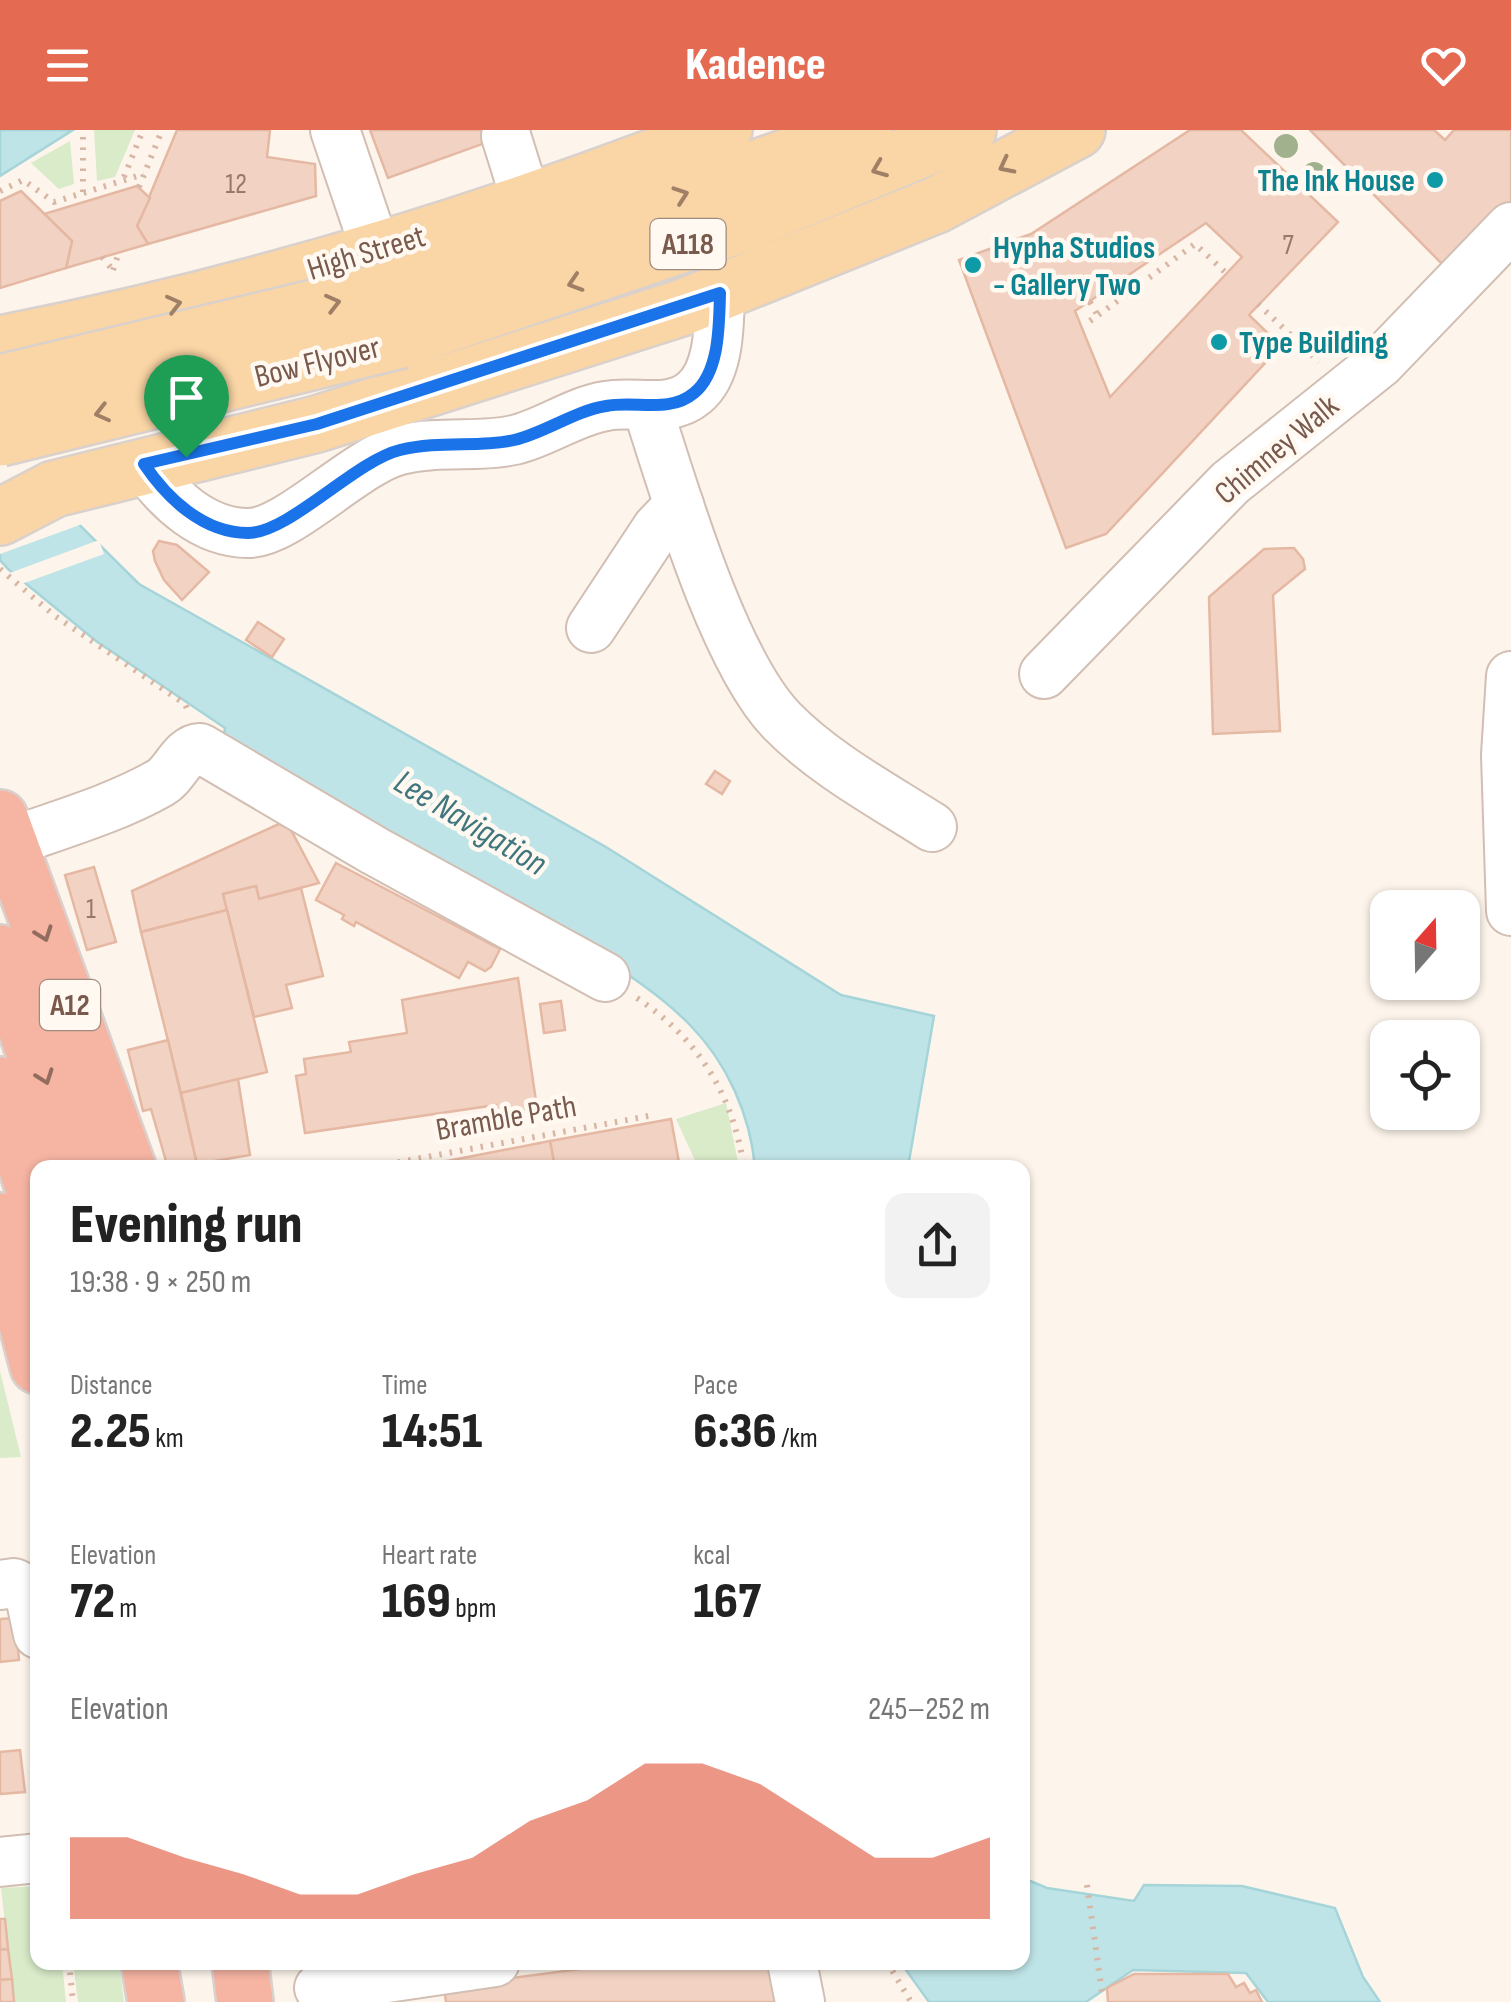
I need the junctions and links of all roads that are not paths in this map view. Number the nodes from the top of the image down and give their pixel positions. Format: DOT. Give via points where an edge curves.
graph roads {
  1 [pos="335,130"];
  2 [pos="724,130"];
  3 [pos="864,130"];
  4 [pos="968,130"];
  5 [pos="1077,130"];
  6 [pos="506,136"];
  7 [pos="526,203"];
  8 [pos="1511,227"];
  9 [pos="258,284"];
  10 [pos="720,293"];
  11 [pos="389,294"];
  12 [pos="0,344"];
  13 [pos="0,384"];
  14 [pos="647,406"];
  15 [pos="0,438"];
  16 [pos="165,461"];
  17 [pos="679,504"];
  18 [pos="0,517"];
  19 [pos="591,628"];
  20 [pos="1044,674"];
  21 [pos="1511,676"];
  22 [pos="1503,764"];
  23 [pos="932,827"];
  24 [pos="6,830"];
  25 [pos="1511,911"];
  26 [pos="0,952"];
  27 [pos="605,978"];
  28 [pos="0,1084"];
  29 [pos="71,1160"];
  30 [pos="125,1160"];
  31 [pos="30,1178"];
  32 [pos="0,1222"];
  33 [pos="30,1336"];
  34 [pos="7,1584"];
  35 [pos="30,1596"];
  36 [pos="30,1859"];
  37 [pos="0,1862"];
  38 [pos="150,1970"];
  39 [pos="181,1970"];
  40 [pos="241,1970"];
  41 [pos="431,1970"];
  42 [pos="794,1970"];
  43 [pos="319,1984"];
  44 [pos="156,2002"];
  45 [pos="186,2002"];
  46 [pos="246,2002"];
  47 [pos="800,2002"];
  1 -- 11 [label="street"];
  2 -- 7 [label="main road, High Street / A118"];
  11 -- 3 [label="main road, High Street / A118, one-way"];
  4 -- 11 [label="main road, High Street / A118, one-way" via="740,225"];
  5 -- 10 [label="main road, A118, one-way" via="922,211"];
  6 -- 7 [label="street"];
  7 -- 11 [label="main road, High Street / A118"];
  8 -- 20 [label="street, Chimney Walk" via="1380,362 1230,483"];
  9 -- 11 [label="main road, High Street / A118"];
  12 -- 9 [label="main road, High Street / A118, one-way"];
  9 -- 16 [label="main road" via="224,393 199,441"];
  10 -- 14 [label="street" via="704,384 675,404"];
  10 -- 16 [label="main road, A118" via="317,424"];
  13 -- 11 [label="main road, Bow Flyover / A118, one-way, bridge"];
  11 -- 15 [label="main road, Bow Flyover / A118, one-way, bridge"];
  14 -- 16 [label="street" via="602,406 512,441 435,442 394,451 250,533 226,530 164,494"];
  14 -- 17 [label="street"];
  16 -- 18 [label="main road, A118" via="54,489"];
  17 -- 19 [label="street"];
  17 -- 23 [label="street" via="744,670 782,721"];
  21 -- 22 [label="street"];
  22 -- 25 [label="street"];
  24 -- 27 [label="street" via="142,793 169,778 194,747"];
  24 -- 30 [label="highway, A12, one-way"];
  26 -- 29 [label="highway, A12, one-way"];
  28 -- 31 [label="highway"];
  32 -- 33 [label="highway"];
  34 -- 35 [label="street"];
  36 -- 37 [label="street"];
  38 -- 44 [label="highway"];
  39 -- 45 [label="highway"];
  40 -- 46 [label="highway"];
  41 -- 43 [label="street"];
  42 -- 47 [label="street"];
}
